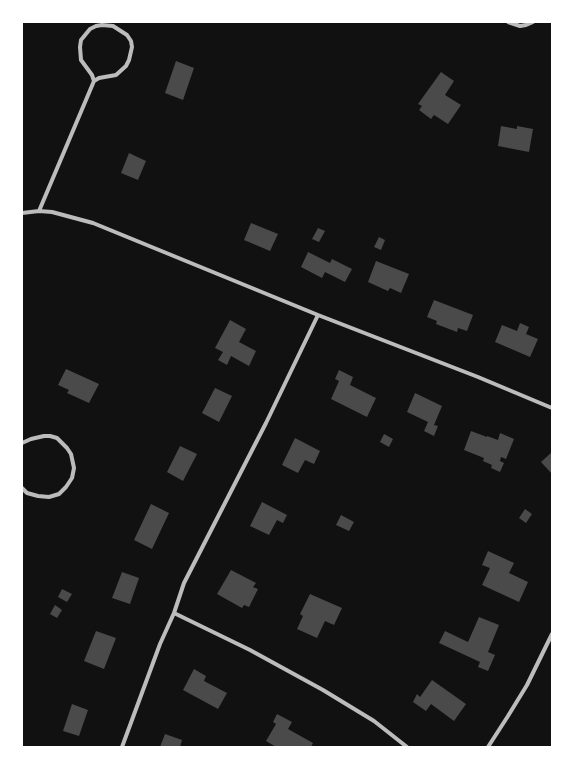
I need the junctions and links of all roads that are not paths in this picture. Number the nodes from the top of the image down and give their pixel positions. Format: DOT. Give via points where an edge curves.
graph roads {
  1 [pos="508,22"];
  2 [pos="534,22"];
  3 [pos="94,81"];
  4 [pos="39,211"];
  5 [pos="22,213"];
  6 [pos="318,315"];
  7 [pos="552,408"];
  8 [pos="22,443"];
  9 [pos="22,488"];
  10 [pos="174,612"];
  11 [pos="552,634"];
  12 [pos="122,747"];
  13 [pos="407,747"];
  14 [pos="488,747"];
  1 -- 2 [label="street" via="520,26"];
  3 -- 3 [label="street" via="116,75 129,60 131,41 127,35 113,26 96,26 81,40 81,60"];
  3 -- 4 [label="street"];
  4 -- 5 [label="street"];
  4 -- 6 [label="street" via="58,213 93,223"];
  6 -- 7 [label="street"];
  6 -- 10 [label="street" via="184,583"];
  8 -- 9 [label="street" via="44,436 56,438 71,454 74,468 69,483 59,494 49,497 38,496"];
  10 -- 12 [label="street"];
  10 -- 13 [label="street" via="323,690 374,721"];
  11 -- 14 [label="street" via="518,702"];
}
